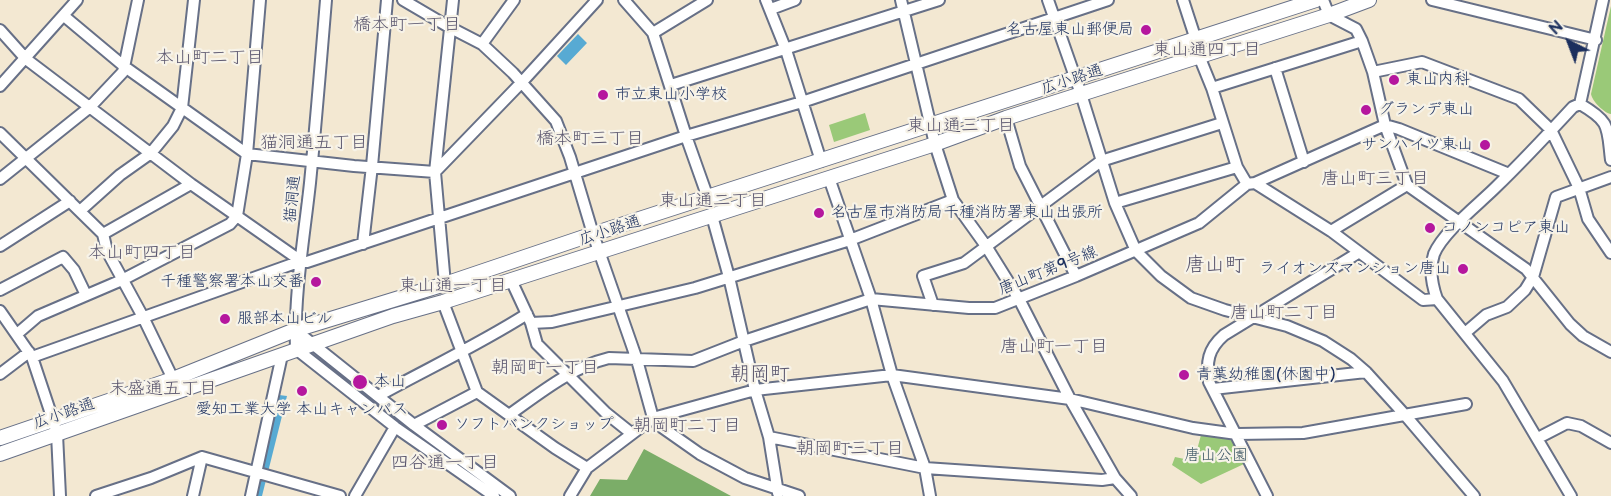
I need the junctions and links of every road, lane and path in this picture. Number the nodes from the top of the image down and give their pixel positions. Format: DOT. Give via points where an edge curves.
graph roads {
  1 [pos="77,0"];
  2 [pos="138,0"];
  3 [pos="194,0"];
  4 [pos="260,0"];
  5 [pos="326,0"];
  6 [pos="387,0"];
  7 [pos="403,0"];
  8 [pos="453,0"];
  9 [pos="514,0"];
  10 [pos="597,0"];
  11 [pos="624,0"];
  12 [pos="707,0"];
  13 [pos="795,0"];
  14 [pos="939,0"];
  15 [pos="1048,0"];
  16 [pos="1108,0"];
  17 [pos="1183,0"];
  18 [pos="1316,0"];
  19 [pos="1323,0"];
  20 [pos="1369,0"];
  21 [pos="1432,0"];
  22 [pos="1604,0"];
  23 [pos="769,5"];
  24 [pos="902,5"];
  25 [pos="1329,15"];
  26 [pos="64,16"];
  27 [pos="1053,18"];
  28 [pos="449,27"];
  29 [pos="0,30"];
  30 [pos="653,33"];
  31 [pos="1196,40"];
  32 [pos="1596,40"];
  33 [pos="1362,41"];
  34 [pos="482,44"];
  35 [pos="786,50"];
  36 [pos="1199,56"];
  37 [pos="26,59"];
  38 [pos="916,65"];
  39 [pos="126,67"];
  40 [pos="1275,68"];
  41 [pos="1373,72"];
  42 [pos="1074,78"];
  43 [pos="522,82"];
  44 [pos="671,85"];
  45 [pos="0,86"];
  46 [pos="1212,88"];
  47 [pos="1081,94"];
  48 [pos="802,102"];
  49 [pos="1580,104"];
  50 [pos="90,107"];
  51 [pos="182,108"];
  52 [pos="1006,118"];
  53 [pos="1222,123"];
  54 [pos="931,125"];
  55 [pos="1385,125"];
  56 [pos="1551,130"];
  57 [pos="0,133"];
  58 [pos="686,136"];
  59 [pos="935,144"];
  60 [pos="150,153"];
  61 [pos="247,154"];
  62 [pos="26,158"];
  63 [pos="1611,160"];
  64 [pos="312,161"];
  65 [pos="821,161"];
  66 [pos="1101,161"];
  67 [pos="1304,162"];
  68 [pos="372,166"];
  69 [pos="1237,167"];
  70 [pos="435,172"];
  71 [pos="575,174"];
  72 [pos="1509,174"];
  73 [pos="1611,177"];
  74 [pos="829,178"];
  75 [pos="0,179"];
  76 [pos="191,184"];
  77 [pos="1251,184"];
  78 [pos="1407,185"];
  79 [pos="1579,188"];
  80 [pos="708,198"];
  81 [pos="953,200"];
  82 [pos="70,201"];
  83 [pos="1115,203"];
  84 [pos="1040,205"];
  85 [pos="81,210"];
  86 [pos="237,216"];
  87 [pos="712,216"];
  88 [pos="439,218"];
  89 [pos="1459,224"];
  90 [pos="1331,231"];
  91 [pos="103,234"];
  92 [pos="593,234"];
  93 [pos="1607,239"];
  94 [pos="850,240"];
  95 [pos="363,244"];
  96 [pos="0,246"];
  97 [pos="986,246"];
  98 [pos="600,251"];
  99 [pos="1136,251"];
  100 [pos="1358,253"];
  101 [pos="1611,253"];
  102 [pos="301,261"];
  103 [pos="1076,276"];
  104 [pos="729,277"];
  105 [pos="1533,277"];
  106 [pos="122,280"];
  107 [pos="511,280"];
  108 [pos="445,284"];
  109 [pos="0,290"];
  110 [pos="86,295"];
  111 [pos="871,299"];
  112 [pos="1019,299"];
  113 [pos="1437,299"];
  114 [pos="443,302"];
  115 [pos="933,305"];
  116 [pos="618,308"];
  117 [pos="1,316"];
  118 [pos="143,317"];
  119 [pos="529,318"];
  120 [pos="1254,318"];
  121 [pos="295,330"];
  122 [pos="1465,333"];
  123 [pos="16,334"];
  124 [pos="744,340"];
  125 [pos="311,344"];
  126 [pos="296,349"];
  127 [pos="461,350"];
  128 [pos="1611,352"];
  129 [pos="31,354"];
  130 [pos="282,355"];
  131 [pos="637,360"];
  132 [pos="1366,372"];
  133 [pos="0,374"];
  134 [pos="567,375"];
  135 [pos="892,375"];
  136 [pos="173,379"];
  137 [pos="1213,389"];
  138 [pos="755,390"];
  139 [pos="477,392"];
  140 [pos="378,396"];
  141 [pos="1070,399"];
  142 [pos="1466,404"];
  143 [pos="509,415"];
  144 [pos="1405,415"];
  145 [pos="653,418"];
  146 [pos="414,425"];
  147 [pos="55,427"];
  148 [pos="394,427"];
  149 [pos="631,433"];
  150 [pos="1237,435"];
  151 [pos="769,437"];
  152 [pos="0,438"];
  153 [pos="1538,438"];
  154 [pos="1611,443"];
  155 [pos="0,454"];
  156 [pos="202,457"];
  157 [pos="587,468"];
  158 [pos="925,468"];
  159 [pos="257,472"];
  160 [pos="1115,478"];
  161 [pos="778,492"];
  162 [pos="490,495"];
  163 [pos="60,496"];
  164 [pos="96,496"];
  165 [pos="193,496"];
  166 [pos="251,496"];
  167 [pos="340,496"];
  168 [pos="355,496"];
  169 [pos="510,496"];
  170 [pos="570,496"];
  171 [pos="799,496"];
  172 [pos="930,496"];
  173 [pos="1131,496"];
  174 [pos="1267,496"];
  175 [pos="1474,496"];
  176 [pos="1571,496"];
  1 -- 26 [label="street"];
  2 -- 39 [label="street"];
  3 -- 51 [label="street"];
  4 -- 61 [label="street"];
  5 -- 64 [label="street, 猫洞通"];
  6 -- 68 [label="street"];
  7 -- 28 [label="street"];
  8 -- 28 [label="street"];
  9 -- 34 [label="street"];
  10 -- 43 [label="street"];
  11 -- 30 [label="street"];
  12 -- 30 [label="street"];
  13 -- 23 [label="street"];
  14 -- 24 [label="street"];
  15 -- 27 [label="street"];
  16 -- 27 [label="street"];
  17 -- 31 [label="street"];
  18 -- 31 [label="main road, 広小路通"];
  19 -- 25 [label="street"];
  20 -- 25 [label="main road, 広小路通"];
  21 -- 32 [label="street"];
  22 -- 32 [label="street"];
  23 -- 35 [label="street"];
  24 -- 35 [label="street"];
  24 -- 38 [label="street"];
  25 -- 33 [label="street" via="1356,29"];
  25 -- 36 [label="main road, 広小路通"];
  26 -- 37 [label="street"];
  26 -- 39 [label="street"];
  27 -- 38 [label="street"];
  27 -- 42 [label="street"];
  28 -- 34 [label="street"];
  28 -- 70 [label="street"];
  29 -- 37 [label="street"];
  30 -- 44 [label="street"];
  31 -- 36 [label="street"];
  31 -- 42 [label="main road, 広小路通"];
  32 -- 49 [label="street"];
  33 -- 40 [label="street"];
  33 -- 41 [label="street"];
  34 -- 43 [label="street"];
  35 -- 44 [label="street"];
  35 -- 48 [label="street"];
  36 -- 46 [label="street"];
  36 -- 47 [label="main road, 広小路通"];
  37 -- 45 [label="street"];
  37 -- 50 [label="street"];
  38 -- 48 [label="street"];
  38 -- 54 [label="street"];
  39 -- 50 [label="street"];
  39 -- 51 [label="street"];
  40 -- 46 [label="street"];
  40 -- 67 [label="street"];
  41 -- 55 [label="street"];
  41 -- 56 [label="street" via="1422,62 1519,99"];
  42 -- 47 [label="street"];
  42 -- 54 [label="main road, 広小路通"];
  43 -- 70 [label="street"];
  43 -- 71 [label="street" via="556,121"];
  44 -- 58 [label="street"];
  46 -- 53 [label="street"];
  47 -- 52 [label="main road, 広小路通"];
  47 -- 66 [label="street"];
  48 -- 58 [label="street"];
  48 -- 65 [label="street"];
  49 -- 56 [label="street"];
  49 -- 63 [label="street" via="1605,121"];
  50 -- 60 [label="street"];
  50 -- 62 [label="street"];
  51 -- 60 [label="street" via="173,126"];
  51 -- 61 [label="street"];
  52 -- 59 [label="main road, 広小路通"];
  52 -- 84 [label="street" via="1020,166"];
  53 -- 66 [label="street"];
  53 -- 69 [label="street"];
  54 -- 59 [label="street"];
  54 -- 65 [label="main road, 広小路通"];
  55 -- 67 [label="street, 唐山町第9号線"];
  55 -- 72 [label="street"];
  55 -- 78 [label="street"];
  56 -- 72 [label="street"];
  56 -- 79 [label="street"];
  57 -- 62 [label="street"];
  58 -- 71 [label="street"];
  58 -- 80 [label="street"];
  59 -- 74 [label="main road, 広小路通"];
  59 -- 81 [label="street"];
  60 -- 76 [label="street"];
  60 -- 85 [label="street"];
  61 -- 64 [label="street"];
  61 -- 86 [label="street"];
  62 -- 75 [label="street"];
  62 -- 82 [label="street"];
  64 -- 68 [label="street"];
  64 -- 102 [label="street, 猫洞通"];
  65 -- 80 [label="main road, 広小路通"];
  66 -- 83 [label="street"];
  66 -- 84 [label="street"];
  67 -- 77 [label="street, 唐山町第9号線"];
  68 -- 70 [label="street"];
  68 -- 95 [label="street"];
  69 -- 77 [label="street"];
  69 -- 83 [label="street"];
  70 -- 88 [label="street"];
  71 -- 88 [label="street"];
  71 -- 92 [label="street"];
  72 -- 89 [label="street"];
  73 -- 79 [label="street"];
  74 -- 87 [label="main road, 広小路通"];
  74 -- 94 [label="street"];
  76 -- 86 [label="street"];
  76 -- 91 [label="street"];
  77 -- 90 [label="street"];
  77 -- 99 [label="street, 唐山町第9号線" via="1199,223"];
  78 -- 89 [label="street"];
  78 -- 90 [label="street"];
  79 -- 93 [label="street" via="1588,219"];
  79 -- 105 [label="street" via="1556,197"];
  80 -- 92 [label="main road, 広小路通"];
  81 -- 94 [label="street"];
  81 -- 97 [label="street"];
  82 -- 85 [label="street"];
  82 -- 96 [label="street"];
  83 -- 99 [label="street"];
  84 -- 97 [label="street"];
  84 -- 103 [label="street"];
  85 -- 91 [label="street"];
  86 -- 102 [label="street"];
  86 -- 106 [label="street" via="230,224"];
  87 -- 98 [label="main road, 広小路通"];
  87 -- 104 [label="street"];
  88 -- 95 [label="street"];
  88 -- 108 [label="street"];
  89 -- 105 [label="street"];
  89 -- 113 [label="street" via="1446,235 1434,256 1432,276"];
  90 -- 100 [label="street"];
  91 -- 106 [label="street"];
  92 -- 98 [label="street"];
  92 -- 108 [label="main road, 広小路通"];
  93 -- 101 [label="street"];
  94 -- 104 [label="street"];
  94 -- 111 [label="street"];
  95 -- 102 [label="street"];
  97 -- 112 [label="street"];
  97 -- 115 [label="street" via="964,263 923,276"];
  98 -- 107 [label="main road, 広小路通"];
  98 -- 116 [label="street"];
  99 -- 103 [label="street, 唐山町第9号線"];
  99 -- 120 [label="street" via="1191,298"];
  100 -- 113 [label="street" via="1423,300"];
  100 -- 120 [label="street"];
  102 -- 118 [label="street"];
  102 -- 121 [label="street, 猫洞通"];
  103 -- 112 [label="street, 唐山町第9号線"];
  104 -- 116 [label="street"];
  104 -- 124 [label="street"];
  105 -- 122 [label="street" via="1507,307 1486,315"];
  105 -- 128 [label="street" via="1570,324"];
  106 -- 110 [label="street"];
  106 -- 118 [label="street"];
  107 -- 114 [label="main road, 広小路通"];
  107 -- 119 [label="street"];
  108 -- 121 [label="main road, 広小路通"];
  109 -- 110 [label="street" via="63,257"];
  110 -- 123 [label="street" via="38,316"];
  111 -- 115 [label="street, 唐山町第9号線"];
  111 -- 124 [label="street, 唐山町第9号線"];
  111 -- 135 [label="street"];
  112 -- 115 [label="street, 唐山町第9号線" via="995,308"];
  112 -- 141 [label="street"];
  113 -- 122 [label="street"];
  114 -- 125 [label="main road, 広小路通"];
  114 -- 127 [label="street"];
  116 -- 119 [label="street" via="552,322"];
  116 -- 131 [label="street"];
  117 -- 123 [label="street"];
  118 -- 129 [label="street"];
  118 -- 136 [label="street"];
  119 -- 127 [label="street"];
  119 -- 134 [label="street" via="537,344"];
  120 -- 132 [label="street" via="1323,341"];
  120 -- 137 [label="street" via="1224,335 1213,348 1206,364"];
  121 -- 125 [label="street"];
  121 -- 126 [label="street, 猫洞通"];
  121 -- 136 [label="main road, 広小路通"];
  122 -- 153 [label="street" via="1503,381"];
  123 -- 129 [label="street"];
  124 -- 131 [label="street, 唐山町第9号線" via="693,361"];
  124 -- 138 [label="street"];
  125 -- 126 [label="main road, 広小路通"];
  125 -- 140 [label="street"];
  126 -- 130 [label="main road, 広小路通"];
  126 -- 148 [label="street"];
  127 -- 139 [label="street"];
  127 -- 140 [label="street"];
  129 -- 133 [label="street"];
  129 -- 147 [label="street"];
  130 -- 147 [label="main road, 広小路通"];
  130 -- 159 [label="street"];
  131 -- 134 [label="street, 唐山町第9号線" via="609,358"];
  131 -- 145 [label="street"];
  132 -- 137 [label="street"];
  132 -- 144 [label="street"];
  134 -- 143 [label="street, 唐山町第9号線"];
  134 -- 149 [label="street"];
  135 -- 138 [label="street"];
  135 -- 141 [label="street"];
  135 -- 158 [label="street"];
  136 -- 147 [label="main road, 広小路通"];
  137 -- 150 [label="street"];
  138 -- 145 [label="street"];
  138 -- 151 [label="street"];
  139 -- 143 [label="street"];
  139 -- 146 [label="street"];
  140 -- 146 [label="street"];
  141 -- 150 [label="street"];
  141 -- 160 [label="street"];
  142 -- 144 [label="street"];
  143 -- 157 [label="street"];
  144 -- 150 [label="street" via="1303,433"];
  144 -- 175 [label="street"];
  145 -- 149 [label="street"];
  145 -- 161 [label="street" via="700,454"];
  146 -- 169 [label="street"];
  147 -- 152 [label="main road, 広小路通"];
  147 -- 155 [label="main road, 広小路通"];
  147 -- 163 [label="street"];
  148 -- 162 [label="street"];
  148 -- 168 [label="street"];
  149 -- 157 [label="street"];
  150 -- 174 [label="street"];
  151 -- 158 [label="street"];
  151 -- 161 [label="street"];
  153 -- 154 [label="street" via="1567,423 1581,426"];
  153 -- 176 [label="street"];
  156 -- 159 [label="street"];
  156 -- 164 [label="street"];
  156 -- 165 [label="street"];
  157 -- 170 [label="street"];
  158 -- 160 [label="street"];
  158 -- 172 [label="street"];
  159 -- 166 [label="street"];
  159 -- 167 [label="street"];
  160 -- 173 [label="street"];
  161 -- 171 [label="street"];
}
